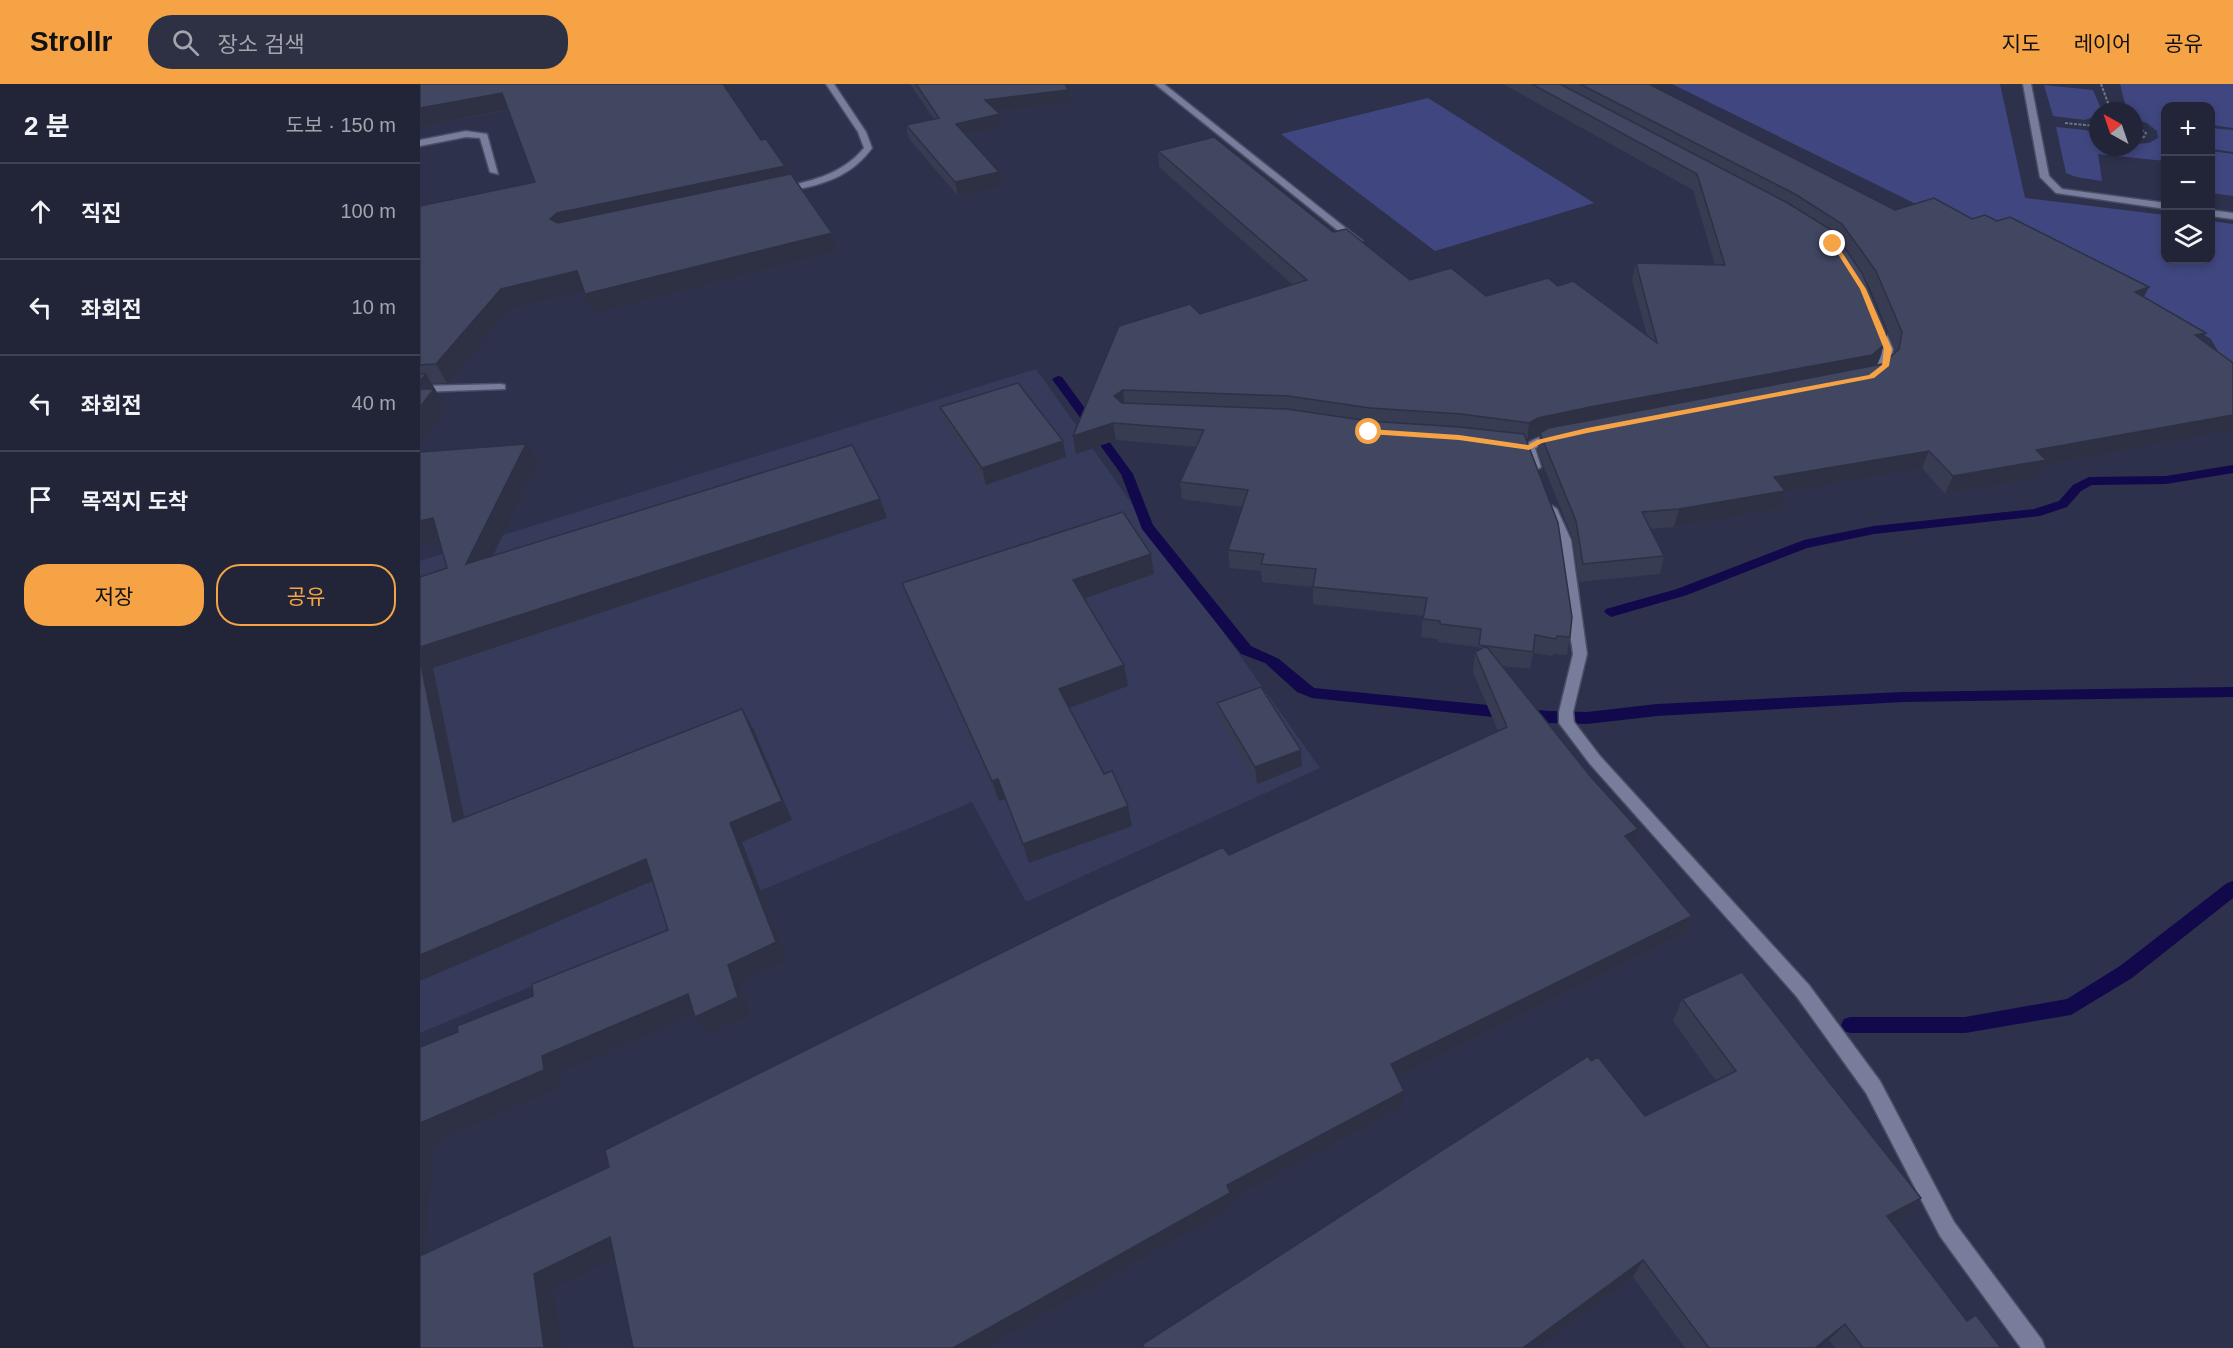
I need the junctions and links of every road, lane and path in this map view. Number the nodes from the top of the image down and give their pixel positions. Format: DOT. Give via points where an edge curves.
graph roads {
  1 [pos="830,84"];
  2 [pos="1159,84"];
  3 [pos="2026,84"];
  4 [pos="2101,84"];
  5 [pos="2108,102"];
  6 [pos="2056,122"];
  7 [pos="2089,125"];
  8 [pos="420,143"];
  9 [pos="495,172"];
  10 [pos="770,192"];
  11 [pos="2161,205"];
  12 [pos="2215,214"];
  13 [pos="2233,216"];
  14 [pos="1368,250"];
  15 [pos="1871,309"];
  16 [pos="1860,379"];
  17 [pos="501,387"];
  18 [pos="420,389"];
  19 [pos="1568,435"];
  20 [pos="1538,476"];
  21 [pos="1547,497"];
  22 [pos="2034,1348"];
  1 -- 10 [label="street" via="868,148 834,176"];
  2 -- 14 [label="street"];
  3 -- 11 [label="street" via="2045,177 2059,191"];
  4 -- 5 [label="path"];
  6 -- 7 [label="path"];
  8 -- 9 [label="street" via="466,134 484,136"];
  12 -- 13 [label="street"];
  15 -- 16 [label="street" via="1888,349 1886,366 1871,377"];
  17 -- 18 [label="street"];
  19 -- 20 [label="street" via="1523,447"];
  21 -- 22 [label="street" via="1564,540 1580,654 1566,717 1595,760 1803,991 1873,1087 1947,1229"];
}
